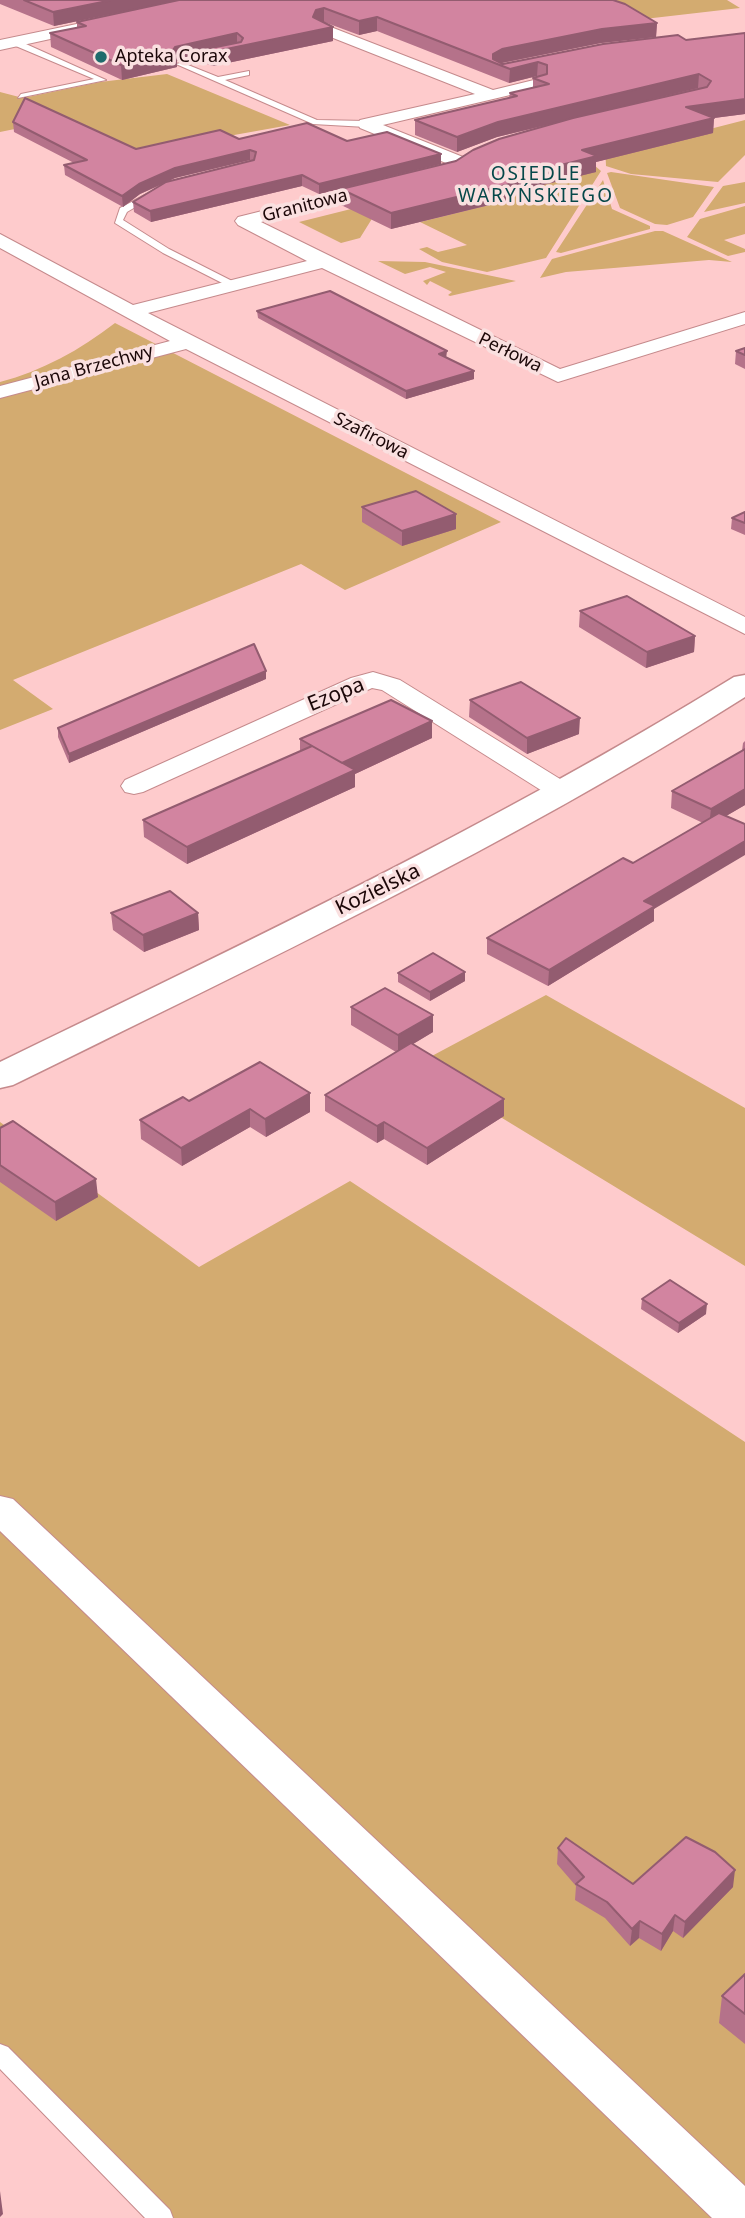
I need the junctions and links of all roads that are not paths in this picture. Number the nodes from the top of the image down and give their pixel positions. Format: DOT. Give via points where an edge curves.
graph roads {
  1 [pos="110,22"];
  2 [pos="323,29"];
  3 [pos="7,43"];
  4 [pos="238,51"];
  5 [pos="246,74"];
  6 [pos="488,74"];
  7 [pos="217,80"];
  8 [pos="457,81"];
  9 [pos="538,84"];
  10 [pos="492,95"];
  11 [pos="21,96"];
  12 [pos="366,124"];
  13 [pos="155,193"];
  14 [pos="0,240"];
  15 [pos="324,262"];
  16 [pos="234,286"];
  17 [pos="130,312"];
  18 [pos="745,318"];
  19 [pos="188,342"];
  20 [pos="68,373"];
  21 [pos="93,388"];
  22 [pos="0,392"];
  23 [pos="745,627"];
  24 [pos="745,684"];
  25 [pos="134,786"];
  26 [pos="564,793"];
  27 [pos="0,1077"];
  28 [pos="0,1509"];
  29 [pos="0,2054"];
  30 [pos="161,2218"];
  31 [pos="745,2218"];
  1 -- 3 [label="street"];
  2 -- 8 [label="street"];
  3 -- 11 [label="lane" via="102,80"];
  4 -- 7 [label="lane" via="180,64"];
  5 -- 7 [label="lane"];
  6 -- 8 [label="street"];
  7 -- 12 [label="lane" via="316,122"];
  8 -- 10 [label="street"];
  9 -- 10 [label="street"];
  10 -- 12 [label="street"];
  12 -- 15 [label="street, Granitowa" via="465,158 449,170 244,221"];
  13 -- 16 [label="lane" via="123,210 118,221"];
  14 -- 17 [label="street, Szafirowa"];
  15 -- 16 [label="street"];
  15 -- 18 [label="street, Perłowa" via="558,376"];
  16 -- 17 [label="street"];
  17 -- 19 [label="street, Szafirowa"];
  19 -- 20 [label="street, Jana Brzechwy"];
  19 -- 23 [label="street, Szafirowa"];
  20 -- 21 [label="street"];
  20 -- 22 [label="street, Jana Brzechwy"];
  24 -- 26 [label="street, Kozielska"];
  25 -- 26 [label="street, Ezopa" via="373,680 391,685"];
  26 -- 27 [label="street, Kozielska"];
  28 -- 31 [label="street"];
  29 -- 30 [label="lane"];
}
